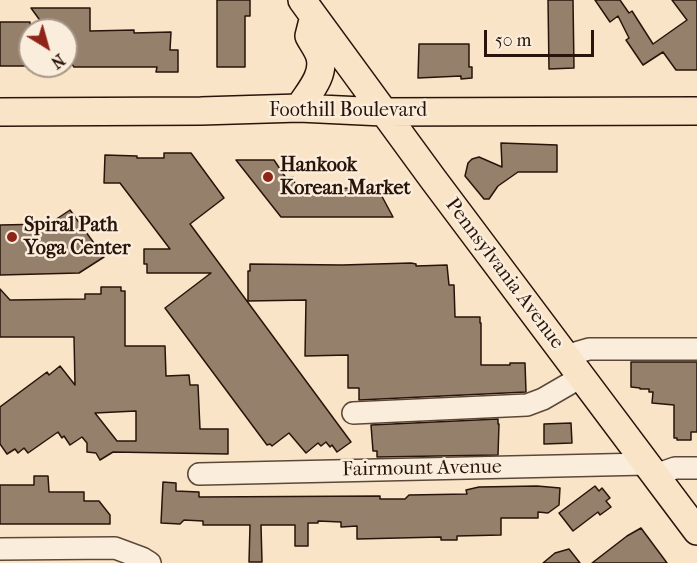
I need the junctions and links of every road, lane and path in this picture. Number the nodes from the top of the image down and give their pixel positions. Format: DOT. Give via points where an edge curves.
graph roads {
  1 [pos="308,8"];
  2 [pos="298,108"];
  3 [pos="697,111"];
  4 [pos="0,112"];
  5 [pos="383,112"];
  6 [pos="697,349"];
  7 [pos="573,366"];
  8 [pos="352,413"];
  9 [pos="697,468"];
  10 [pos="651,470"];
  11 [pos="199,474"];
  12 [pos="697,531"];
  13 [pos="14,554"];
  14 [pos="150,563"];
  1 -- 2 [label="main road, Pennsylvania Avenue" via="309,36 320,55 322,68"];
  1 -- 5 [label="main road, Pennsylvania Avenue"];
  2 -- 4 [label="main road, Foothill Boulevard"];
  2 -- 5 [label="main road, Foothill Boulevard"];
  3 -- 5 [label="main road, Foothill Boulevard"];
  5 -- 7 [label="main road, Pennsylvania Avenue"];
  6 -- 7 [label="street" via="590,349"];
  7 -- 8 [label="street" via="543,399 527,405"];
  7 -- 10 [label="main road, Pennsylvania Avenue"];
  9 -- 10 [label="street, Fairmount Avenue"];
  10 -- 11 [label="street, Fairmount Avenue"];
  10 -- 12 [label="main road, Pennsylvania Avenue"];
  13 -- 14 [label="street" via="115,548"];
}
